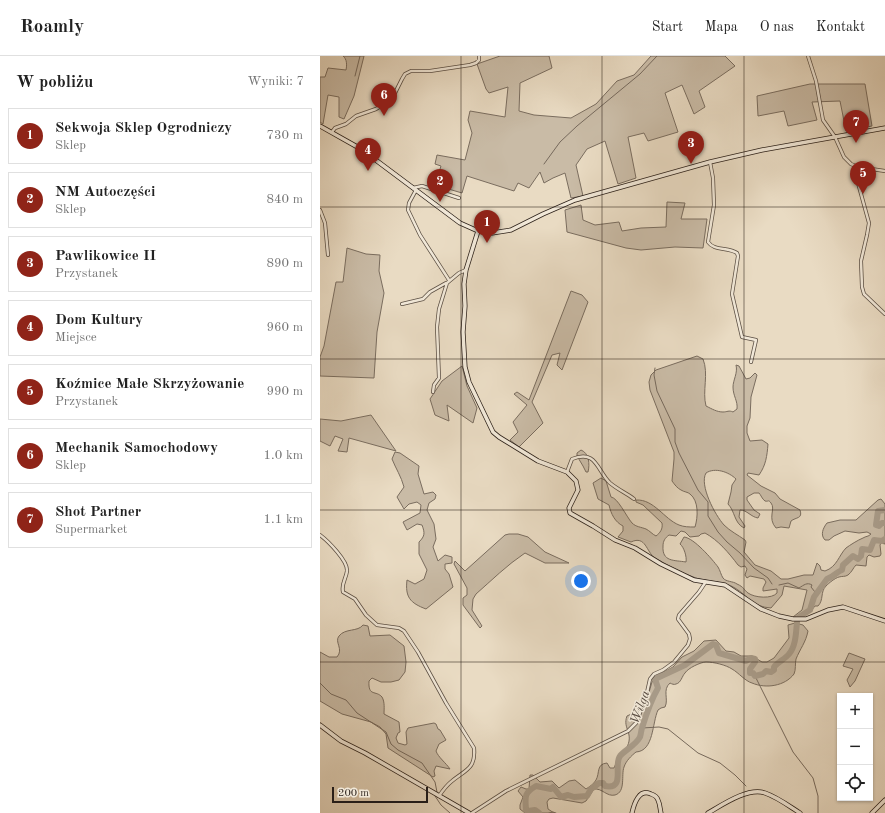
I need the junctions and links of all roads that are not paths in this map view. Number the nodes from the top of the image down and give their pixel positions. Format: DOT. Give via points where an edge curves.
graph roads {
  1 [pos="479,56"];
  2 [pos="808,56"];
  3 [pos="320,126"];
  4 [pos="885,128"];
  5 [pos="332,132"];
  6 [pos="835,137"];
  7 [pos="710,162"];
  8 [pos="855,166"];
  9 [pos="885,171"];
  10 [pos="415,189"];
  11 [pos="459,198"];
  12 [pos="320,210"];
  13 [pos="478,231"];
  14 [pos="328,255"];
  15 [pos="466,270"];
  16 [pos="449,280"];
  17 [pos="447,283"];
  18 [pos="402,304"];
  19 [pos="885,314"];
  20 [pos="751,362"];
  21 [pos="433,392"];
  22 [pos="567,472"];
  23 [pos="634,498"];
  24 [pos="320,534"];
  25 [pos="704,583"];
  26 [pos="885,620"];
  27 [pos="320,725"];
  28 [pos="439,796"];
  29 [pos="885,800"];
  30 [pos="470,813"];
  31 [pos="632,813"];
  32 [pos="661,813"];
  33 [pos="708,813"];
  34 [pos="800,813"];
  35 [pos="872,813"];
  1 -- 5 [label="street" via="476,63 470,65 411,71 405,74 392,99 376,110 356,116"];
  2 -- 6 [label="street" via="816,81 823,120"];
  3 -- 5 [label="street"];
  4 -- 6 [label="street"];
  5 -- 10 [label="street" via="361,149"];
  6 -- 7 [label="street"];
  6 -- 8 [label="street" via="844,157"];
  7 -- 13 [label="street" via="575,200 511,230 492,233"];
  7 -- 20 [label="street" via="714,205 708,242 714,247 737,253 733,299 742,337 756,340"];
  8 -- 9 [label="street"];
  8 -- 19 [label="street" via="869,223 861,261 862,287 865,295"];
  10 -- 11 [label="street" via="422,186"];
  10 -- 13 [label="street" via="460,223"];
  10 -- 16 [label="street" via="408,210 420,235"];
  12 -- 14 [label="street" via="325,223"];
  13 -- 15 [label="street"];
  15 -- 16 [label="street"];
  15 -- 22 [label="street" via="463,332 465,367 481,409 499,438 538,461"];
  16 -- 17 [label="street"];
  17 -- 18 [label="street" via="423,299"];
  17 -- 21 [label="street" via="437,320 439,378"];
  22 -- 23 [label="street" via="572,459 588,457 596,462 610,482"];
  22 -- 25 [label="street" via="576,481 578,488 569,510 572,516 661,564"];
  24 -- 28 [label="street" via="347,566 342,585 343,592 355,599 377,625 404,631 474,748 470,768 453,780"];
  25 -- 26 [label="street" via="725,585 761,609 793,619 806,619 828,610 848,607"];
  25 -- 30 [label="street" via="679,615 678,620 689,634 688,645 674,662 650,679 636,723 628,731 506,791"];
  27 -- 28 [label="street" via="337,739"];
  28 -- 30 [label="street"];
  29 -- 35 [label="street"];
  31 -- 32 [label="street" via="638,797 647,792 656,797"];
  33 -- 34 [label="street" via="745,794 757,791 771,795"];
}
